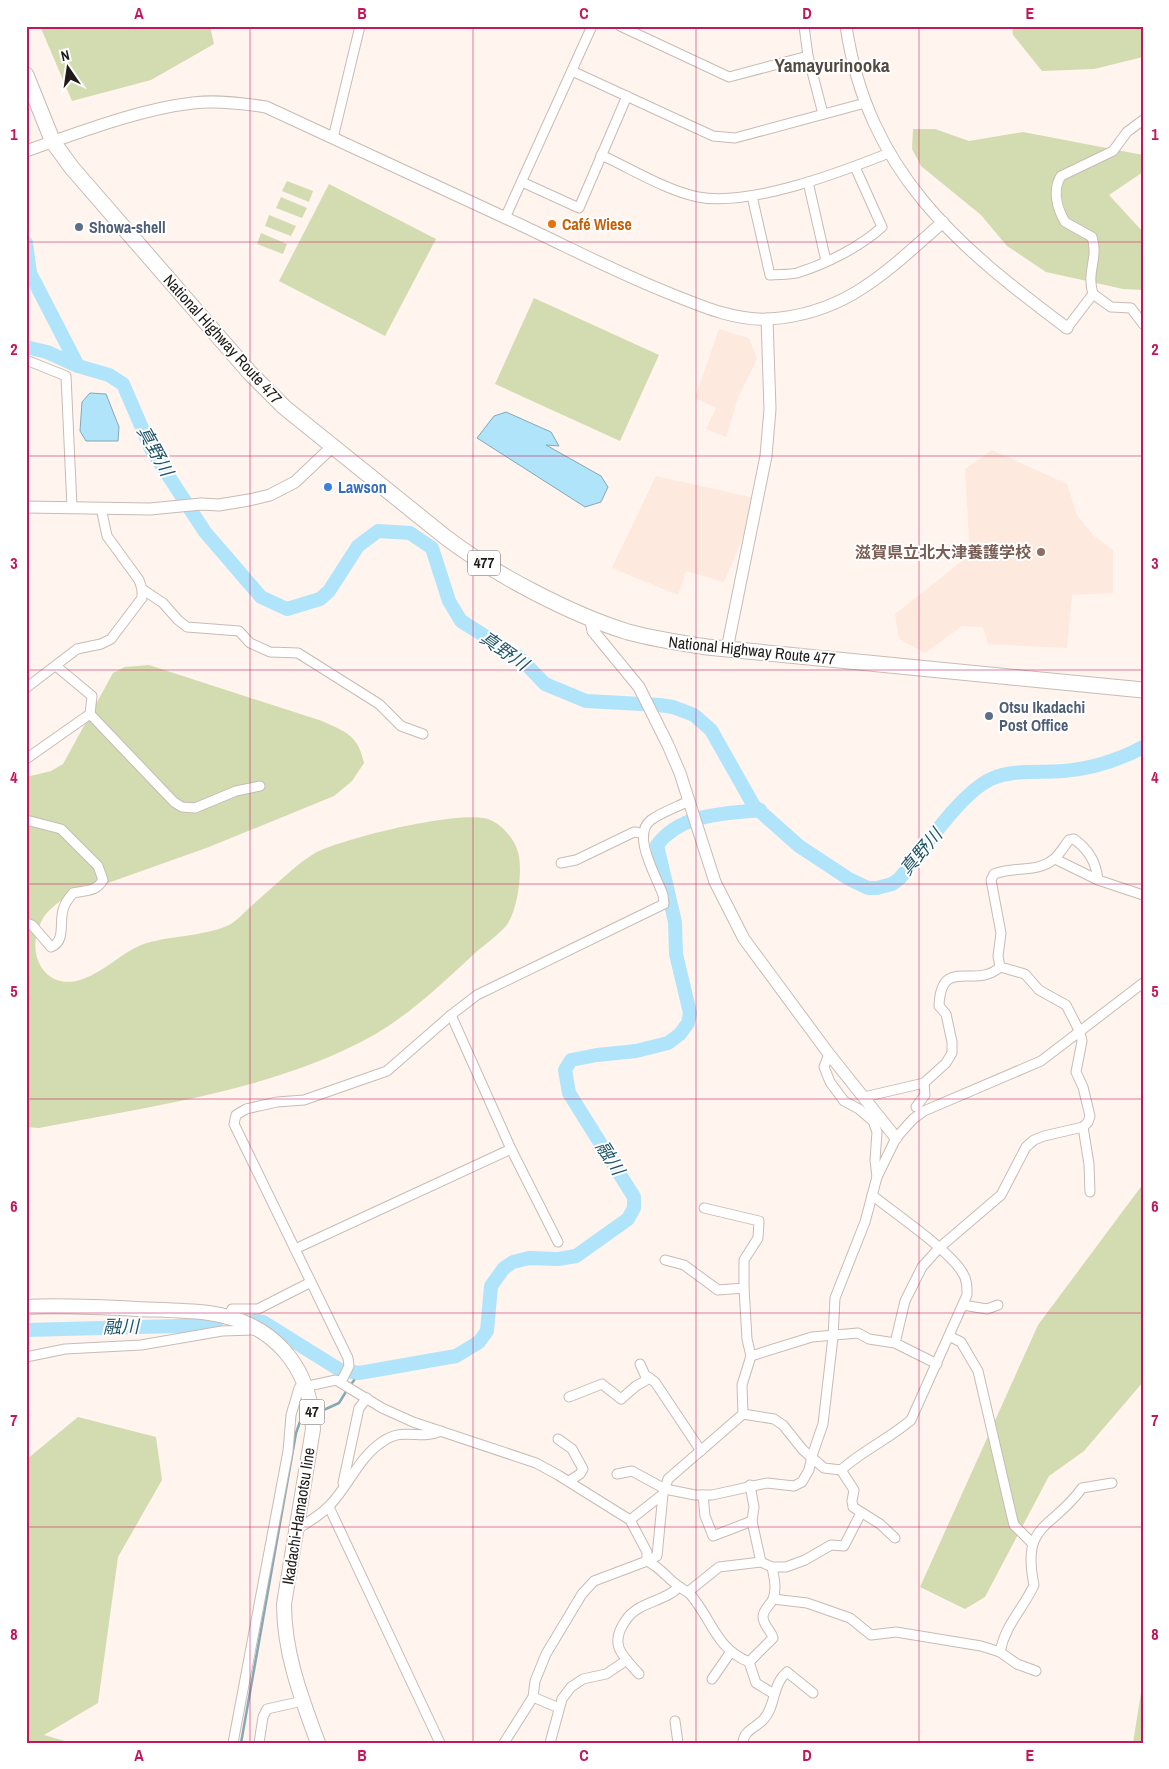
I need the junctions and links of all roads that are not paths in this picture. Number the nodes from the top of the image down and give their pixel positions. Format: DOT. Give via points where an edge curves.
graph roads {
  1 [pos="360,26"];
  2 [pos="592,26"];
  3 [pos="620,26"];
  4 [pos="804,26"];
  5 [pos="846,26"];
  6 [pos="808,56"];
  7 [pos="572,71"];
  8 [pos="26,75"];
  9 [pos="627,96"];
  10 [pos="865,103"];
  11 [pos="823,114"];
  12 [pos="1143,120"];
  13 [pos="333,138"];
  14 [pos="52,142"];
  15 [pos="26,151"];
  16 [pos="889,153"];
  17 [pos="601,154"];
  18 [pos="855,166"];
  19 [pos="522,182"];
  20 [pos="808,182"];
  21 [pos="752,196"];
  22 [pos="505,218"];
  23 [pos="942,222"];
  24 [pos="826,261"];
  25 [pos="1093,294"];
  26 [pos="767,319"];
  27 [pos="1143,324"];
  28 [pos="1067,328"];
  29 [pos="26,360"];
  30 [pos="332,446"];
  31 [pos="26,507"];
  32 [pos="72,508"];
  33 [pos="101,508"];
  34 [pos="142,589"];
  35 [pos="590,617"];
  36 [pos="727,649"];
  37 [pos="56,666"];
  38 [pos="26,688"];
  39 [pos="1143,690"];
  40 [pos="90,714"];
  41 [pos="423,734"];
  42 [pos="26,759"];
  43 [pos="260,786"];
  44 [pos="689,801"];
  45 [pos="26,820"];
  46 [pos="642,833"];
  47 [pos="1055,859"];
  48 [pos="561,863"];
  49 [pos="1098,880"];
  50 [pos="1143,895"];
  51 [pos="26,923"];
  52 [pos="1000,967"];
  53 [pos="1143,983"];
  54 [pos="451,1015"];
  55 [pos="1080,1032"];
  56 [pos="829,1054"];
  57 [pos="924,1083"];
  58 [pos="864,1097"];
  59 [pos="916,1107"];
  60 [pos="1083,1127"];
  61 [pos="896,1138"];
  62 [pos="511,1149"];
  63 [pos="877,1177"];
  64 [pos="1090,1192"];
  65 [pos="872,1195"];
  66 [pos="704,1208"];
  67 [pos="558,1242"];
  68 [pos="939,1248"];
  69 [pos="295,1249"];
  70 [pos="665,1260"];
  71 [pos="311,1282"];
  72 [pos="744,1288"];
  73 [pos="963,1305"];
  74 [pos="998,1305"];
  75 [pos="26,1307"];
  76 [pos="228,1318"];
  77 [pos="257,1330"];
  78 [pos="949,1336"];
  79 [pos="833,1337"];
  80 [pos="895,1342"];
  81 [pos="751,1356"];
  82 [pos="26,1357"];
  83 [pos="640,1364"];
  84 [pos="937,1364"];
  85 [pos="650,1378"];
  86 [pos="340,1382"];
  87 [pos="306,1385"];
  88 [pos="569,1397"];
  89 [pos="367,1398"];
  90 [pos="743,1414"];
  91 [pos="441,1431"];
  92 [pos="558,1439"];
  93 [pos="701,1450"];
  94 [pos="812,1456"];
  95 [pos="841,1470"];
  96 [pos="617,1474"];
  97 [pos="569,1481"];
  98 [pos="1112,1483"];
  99 [pos="750,1485"];
  100 [pos="341,1488"];
  101 [pos="664,1492"];
  102 [pos="703,1495"];
  103 [pos="329,1507"];
  104 [pos="861,1513"];
  105 [pos="630,1520"];
  106 [pos="752,1521"];
  107 [pos="296,1530"];
  108 [pos="895,1538"];
  109 [pos="1032,1543"];
  110 [pos="647,1561"];
  111 [pos="762,1562"];
  112 [pos="772,1567"];
  113 [pos="679,1587"];
  114 [pos="688,1592"];
  115 [pos="773,1599"];
  116 [pos="1000,1652"];
  117 [pos="730,1653"];
  118 [pos="627,1660"];
  119 [pos="749,1662"];
  120 [pos="1036,1671"];
  121 [pos="638,1674"];
  122 [pos="712,1680"];
  123 [pos="813,1692"];
  124 [pos="774,1694"];
  125 [pos="533,1697"];
  126 [pos="303,1701"];
  127 [pos="559,1708"];
  128 [pos="675,1721"];
  129 [pos="233,1743"];
  130 [pos="259,1743"];
  131 [pos="318,1743"];
  132 [pos="440,1743"];
  133 [pos="504,1743"];
  134 [pos="550,1743"];
  135 [pos="678,1743"];
  136 [pos="742,1743"];
  1 -- 13 [label="street"];
  2 -- 7 [label="street"];
  3 -- 6 [label="street" via="729,77"];
  4 -- 6 [label="street"];
  5 -- 10 [label="street"];
  6 -- 11 [label="street"];
  7 -- 9 [label="street"];
  7 -- 19 [label="street"];
  8 -- 14 [label="highway, National Highway Route 477 / 477"];
  9 -- 11 [label="street" via="723,138 735,138"];
  9 -- 17 [label="street"];
  10 -- 11 [label="street"];
  10 -- 16 [label="street"];
  12 -- 25 [label="street" via="1127,132 1113,151 1061,176 1058,181 1057,203 1064,222 1092,237 1095,246 1089,276"];
  13 -- 14 [label="street" via="266,107 234,102 194,102 163,107"];
  13 -- 22 [label="street"];
  14 -- 15 [label="street"];
  14 -- 30 [label="highway, National Highway Route 477 / 477" via="250,373 284,407"];
  16 -- 18 [label="street"];
  16 -- 23 [label="street" via="917,195"];
  17 -- 19 [label="street" via="579,208"];
  17 -- 21 [label="street" via="699,197"];
  18 -- 20 [label="street"];
  18 -- 24 [label="street" via="882,226 870,237"];
  19 -- 22 [label="street"];
  20 -- 21 [label="street"];
  20 -- 24 [label="street"];
  21 -- 24 [label="street" via="770,275 796,273"];
  22 -- 26 [label="street" via="640,282 708,309 734,316"];
  23 -- 26 [label="street" via="880,278 855,295 827,308"];
  23 -- 28 [label="street" via="979,260"];
  25 -- 27 [label="street" via="1111,307 1132,308"];
  25 -- 28 [label="street"];
  26 -- 36 [label="street" via="770,409 766,456"];
  29 -- 32 [label="street" via="66,376"];
  30 -- 33 [label="street" via="295,482 270,495 219,505"];
  30 -- 35 [label="highway, National Highway Route 477 / 477" via="466,553 527,588"];
  31 -- 32 [label="street"];
  32 -- 33 [label="street"];
  33 -- 34 [label="street" via="107,536"];
  34 -- 37 [label="street" via="142,598 110,639 77,649"];
  34 -- 41 [label="street" via="163,602 187,627 238,632 250,643 270,652 298,653 379,704 401,726"];
  35 -- 36 [label="highway, National Highway Route 477 / 477" via="662,641"];
  35 -- 44 [label="street" via="593,631 639,687 668,745"];
  36 -- 39 [label="highway, National Highway Route 477 / 477"];
  37 -- 38 [label="street"];
  37 -- 40 [label="street" via="92,696"];
  40 -- 42 [label="street"];
  40 -- 43 [label="street" via="182,807 195,808 236,791"];
  44 -- 46 [label="street" via="650,820"];
  44 -- 56 [label="street" via="715,882 729,912 759,961"];
  45 -- 51 [label="street" via="61,829 98,866 102,880 99,887 73,893 66,902 60,940 56,945 51,947 32,925"];
  46 -- 48 [label="street" via="634,832 576,860"];
  46 -- 54 [label="street" via="664,904 477,995"];
  47 -- 49 [label="street"];
  47 -- 49 [label="street" via="1069,840 1074,839 1097,865"];
  47 -- 52 [label="street" via="1044,866 1015,868 994,874 991,880 1001,933"];
  49 -- 50 [label="street"];
  52 -- 55 [label="street" via="1026,974 1039,990 1066,1005"];
  52 -- 57 [label="street" via="987,976 956,976 942,985 939,1006 946,1014 952,1052 946,1063"];
  53 -- 55 [label="street"];
  54 -- 62 [label="street"];
  54 -- 69 [label="street" via="387,1071 304,1100 277,1102 246,1109 236,1115 234,1124"];
  55 -- 60 [label="street" via="1082,1040 1076,1072 1084,1087 1090,1116"];
  55 -- 61 [label="street" via="1041,1061 924,1111 913,1118"];
  56 -- 58 [label="street"];
  56 -- 63 [label="street" via="824,1067 830,1082 844,1101 873,1121 877,1132"];
  57 -- 58 [label="street"];
  57 -- 59 [label="street" via="925,1095"];
  58 -- 61 [label="street"];
  60 -- 64 [label="street"];
  60 -- 68 [label="street" via="1034,1140 1026,1147 1001,1196"];
  61 -- 63 [label="street"];
  62 -- 67 [label="street"];
  62 -- 69 [label="street"];
  63 -- 65 [label="street"];
  65 -- 68 [label="street"];
  65 -- 79 [label="street" via="865,1222 835,1298"];
  66 -- 72 [label="street" via="759,1221 758,1238 744,1260"];
  68 -- 73 [label="street" via="962,1271 967,1282"];
  68 -- 80 [label="street" via="912,1283"];
  69 -- 71 [label="street"];
  70 -- 72 [label="street" via="684,1265 718,1290"];
  71 -- 76 [label="street" via="258,1309 232,1309"];
  71 -- 86 [label="street" via="348,1358 349,1366"];
  72 -- 81 [label="street"];
  73 -- 74 [label="street" via="987,1309"];
  73 -- 78 [label="street"];
  75 -- 76 [label="main road, Ikadachi-Hamaotsu line / 47" via="186,1311"];
  76 -- 77 [label="main road, Ikadachi-Hamaotsu line / 47"];
  77 -- 82 [label="street" via="222,1331 141,1345 65,1348"];
  77 -- 87 [label="main road, Ikadachi-Hamaotsu line / 47" via="276,1343 296,1364"];
  78 -- 84 [label="street"];
  78 -- 109 [label="street" via="961,1342 978,1371 1014,1524"];
  79 -- 80 [label="street" via="858,1333 869,1339"];
  79 -- 81 [label="street" via="812,1337"];
  79 -- 94 [label="street" via="823,1424"];
  80 -- 84 [label="street"];
  81 -- 90 [label="street" via="742,1385"];
  83 -- 85 [label="street"];
  84 -- 95 [label="street" via="911,1420"];
  85 -- 88 [label="street" via="621,1399 602,1384"];
  85 -- 93 [label="street"];
  86 -- 87 [label="street" via="326,1380"];
  86 -- 89 [label="street"];
  87 -- 107 [label="main road, Ikadachi-Hamaotsu line / 47" via="313,1429"];
  87 -- 129 [label="street" via="299,1388 291,1415 288,1451"];
  89 -- 91 [label="street" via="405,1419"];
  89 -- 100 [label="street" via="359,1408"];
  90 -- 93 [label="street"];
  90 -- 94 [label="street" via="774,1419"];
  91 -- 97 [label="street" via="536,1463"];
  91 -- 100 [label="street" via="430,1436 395,1434 364,1458"];
  92 -- 97 [label="street" via="572,1449 582,1469"];
  93 -- 101 [label="street" via="668,1479"];
  94 -- 95 [label="street" via="824,1468"];
  94 -- 99 [label="street" via="802,1482 794,1486"];
  95 -- 104 [label="street" via="854,1490 853,1507"];
  96 -- 101 [label="street" via="632,1471"];
  97 -- 105 [label="street"];
  98 -- 109 [label="street" via="1082,1488 1074,1500 1043,1526"];
  99 -- 102 [label="street"];
  99 -- 106 [label="street" via="754,1507"];
  100 -- 103 [label="street"];
  101 -- 102 [label="street"];
  101 -- 105 [label="street"];
  101 -- 110 [label="street" via="657,1556"];
  102 -- 106 [label="street" via="705,1516 713,1536"];
  103 -- 107 [label="street"];
  103 -- 132 [label="street"];
  104 -- 108 [label="street"];
  104 -- 112 [label="street" via="844,1546 831,1545 805,1560 786,1567"];
  105 -- 110 [label="street" via="647,1552"];
  106 -- 111 [label="street"];
  107 -- 126 [label="main road, Ikadachi-Hamaotsu line / 47" via="284,1622 290,1660"];
  109 -- 116 [label="street" via="1029,1563 1034,1585 1012,1619"];
  110 -- 113 [label="street" via="661,1568"];
  110 -- 125 [label="street" via="594,1581 582,1594 546,1654 535,1681"];
  111 -- 112 [label="street"];
  111 -- 114 [label="street" via="719,1567"];
  112 -- 115 [label="street" via="775,1580"];
  113 -- 114 [label="street"];
  113 -- 118 [label="street" via="672,1594 628,1616 617,1638 619,1650"];
  114 -- 117 [label="street"];
  115 -- 116 [label="street" via="807,1603 850,1618 871,1634 896,1632"];
  115 -- 119 [label="street" via="763,1614 763,1622 772,1638"];
  116 -- 120 [label="street" via="1017,1664"];
  117 -- 119 [label="street"];
  117 -- 122 [label="street"];
  118 -- 121 [label="street"];
  118 -- 127 [label="street" via="606,1674 583,1679 571,1687"];
  119 -- 124 [label="street" via="756,1683"];
  123 -- 124 [label="street" via="787,1672"];
  124 -- 136 [label="street" via="769,1714 748,1731"];
  125 -- 127 [label="street"];
  125 -- 133 [label="street"];
  126 -- 130 [label="street" via="267,1709"];
  126 -- 131 [label="main road, Ikadachi-Hamaotsu line / 47"];
  127 -- 134 [label="street"];
  128 -- 135 [label="street"];
}
